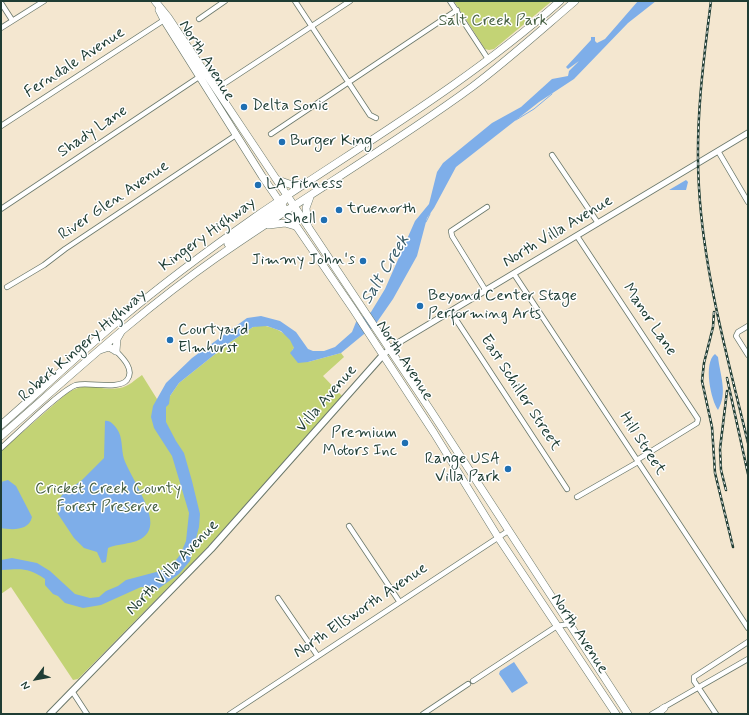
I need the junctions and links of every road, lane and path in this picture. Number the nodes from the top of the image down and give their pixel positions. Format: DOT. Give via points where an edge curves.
graph roads {
  1 [pos="44,1"];
  2 [pos="225,1"];
  3 [pos="295,1"];
  4 [pos="350,1"];
  5 [pos="450,1"];
  6 [pos="560,1"];
  7 [pos="574,1"];
  8 [pos="155,2"];
  9 [pos="1,3"];
  10 [pos="456,10"];
  11 [pos="199,19"];
  12 [pos="12,20"];
  13 [pos="164,20"];
  14 [pos="312,26"];
  15 [pos="1,28"];
  16 [pos="488,59"];
  17 [pos="199,77"];
  18 [pos="349,82"];
  19 [pos="216,90"];
  20 [pos="376,118"];
  21 [pos="1,126"];
  22 [pos="748,133"];
  23 [pos="271,134"];
  24 [pos="236,135"];
  25 [pos="718,151"];
  26 [pos="552,155"];
  27 [pos="278,180"];
  28 [pos="310,181"];
  29 [pos="746,193"];
  30 [pos="311,195"];
  31 [pos="288,196"];
  32 [pos="748,202"];
  33 [pos="280,204"];
  34 [pos="295,207"];
  35 [pos="487,207"];
  36 [pos="1,209"];
  37 [pos="286,212"];
  38 [pos="598,223"];
  39 [pos="265,226"];
  40 [pos="295,226"];
  41 [pos="308,226"];
  42 [pos="577,236"];
  43 [pos="197,272"];
  44 [pos="514,274"];
  45 [pos="7,287"];
  46 [pos="486,291"];
  47 [pos="356,307"];
  48 [pos="451,312"];
  49 [pos="748,326"];
  50 [pos="123,330"];
  51 [pos="389,349"];
  52 [pos="116,351"];
  53 [pos="93,355"];
  54 [pos="383,355"];
  55 [pos="748,355"];
  56 [pos="1,425"];
  57 [pos="1,436"];
  58 [pos="1,448"];
  59 [pos="290,461"];
  60 [pos="638,461"];
  61 [pos="567,489"];
  62 [pos="577,497"];
  63 [pos="349,526"];
  64 [pos="508,531"];
  65 [pos="498,537"];
  66 [pos="278,598"];
  67 [pos="399,601"];
  68 [pos="569,624"];
  69 [pos="557,626"];
  70 [pos="748,628"];
  71 [pos="748,642"];
  72 [pos="317,655"];
  73 [pos="748,659"];
  74 [pos="473,681"];
  75 [pos="468,684"];
  76 [pos="699,688"];
  77 [pos="72,691"];
  78 [pos="664,708"];
  79 [pos="50,714"];
  80 [pos="87,714"];
  81 [pos="230,714"];
  82 [pos="423,714"];
  83 [pos="616,714"];
  84 [pos="628,714"];
  85 [pos="652,714"];
  86 [pos="658,714"];
  87 [pos="716,714"];
  1 -- 12 [label="street"];
  2 -- 11 [label="street"];
  3 -- 14 [label="street"];
  4 -- 14 [label="street"];
  5 -- 10 [label="street"];
  6 -- 16 [label="main road, Kingery Highway"];
  7 -- 30 [label="main road, Kingery Highway" via="473,86"];
  8 -- 13 [label="main road, North Avenue"];
  8 -- 19 [label="main road" via="168,16"];
  9 -- 12 [label="street"];
  10 -- 16 [label="street"];
  10 -- 18 [label="street"];
  12 -- 15 [label="street"];
  13 -- 17 [label="main road, North Avenue"];
  13 -- 21 [label="street, Ferndale Avenue"];
  14 -- 18 [label="street"];
  14 -- 19 [label="street"];
  16 -- 28 [label="main road, Kingery Highway" via="451,87"];
  17 -- 24 [label="main road, North Avenue"];
  17 -- 36 [label="street, Shady Lane"];
  18 -- 20 [label="street" via="370,115"];
  18 -- 23 [label="street"];
  19 -- 27 [label="main road"];
  22 -- 25 [label="street, North Villa Avenue"];
  24 -- 33 [label="main road, North Avenue"];
  24 -- 45 [label="street, River Glen Avenue" via="44,265"];
  25 -- 29 [label="street"];
  25 -- 38 [label="street, North Villa Avenue"];
  26 -- 38 [label="street"];
  27 -- 28 [label="main road" via="292,185"];
  27 -- 31 [label="main road"];
  28 -- 31 [label="main road, Kingery Highway"];
  29 -- 32 [label="street"];
  30 -- 34 [label="main road, Kingery Highway"];
  30 -- 41 [label="main road" via="306,208"];
  31 -- 33 [label="main road, Kingery Highway"];
  31 -- 34 [label="main road"];
  33 -- 37 [label="main road, North Avenue"];
  33 -- 43 [label="main road" via="277,210 205,261"];
  33 -- 56 [label="main road, Kingery Highway" via="161,286"];
  34 -- 37 [label="main road, Kingery Highway"];
  34 -- 41 [label="main road"];
  35 -- 46 [label="street" via="451,231"];
  37 -- 39 [label="main road, Kingery Highway"];
  37 -- 40 [label="main road, North Avenue"];
  38 -- 42 [label="street, North Villa Avenue"];
  39 -- 40 [label="main road" via="281,223"];
  39 -- 43 [label="main road, Robert Kingery Highway"];
  40 -- 47 [label="main road, North Avenue"];
  41 -- 47 [label="main road"];
  42 -- 44 [label="street, North Villa Avenue"];
  42 -- 60 [label="street, Manor Lane" via="698,419 697,423"];
  43 -- 50 [label="main road, Robert Kingery Highway"];
  44 -- 46 [label="street, North Villa Avenue"];
  44 -- 60 [label="street, Hill Street"];
  46 -- 48 [label="street, North Villa Avenue"];
  47 -- 51 [label="main road, North Avenue"];
  47 -- 54 [label="main road, North Avenue" via="370,336"];
  48 -- 51 [label="street, North Villa Avenue"];
  48 -- 61 [label="street, East Schiller Street"];
  49 -- 55 [label="street" via="736,334"];
  50 -- 52 [label="main road" via="117,339"];
  50 -- 53 [label="main road, Robert Kingery Highway"];
  51 -- 54 [label="street, North Villa Avenue"];
  51 -- 64 [label="main road, North Avenue"];
  52 -- 53 [label="main road" via="106,347"];
  52 -- 58 [label="street" via="129,369 125,382 118,385 89,383 72,387"];
  53 -- 57 [label="main road, Robert Kingery Highway"];
  54 -- 59 [label="main road, Villa Avenue"];
  54 -- 65 [label="main road, North Avenue"];
  59 -- 77 [label="main road, North Villa Avenue" via="211,548"];
  60 -- 62 [label="street"];
  60 -- 70 [label="street, Hill Street"];
  63 -- 67 [label="street"];
  64 -- 65 [label="street, North Ellsworth Avenue"];
  64 -- 68 [label="main road, North Avenue"];
  65 -- 67 [label="street, North Ellsworth Avenue"];
  65 -- 69 [label="main road, North Avenue"];
  66 -- 72 [label="street"];
  67 -- 72 [label="street, North Ellsworth Avenue"];
  68 -- 69 [label="street"];
  68 -- 84 [label="main road, North Avenue"];
  69 -- 74 [label="street"];
  69 -- 83 [label="main road, North Avenue"];
  71 -- 76 [label="street" via="696,674 694,681"];
  72 -- 81 [label="street, North Ellsworth Avenue"];
  73 -- 76 [label="street"];
  75 -- 82 [label="street"];
  76 -- 78 [label="street"];
  76 -- 87 [label="street"];
  77 -- 79 [label="main road, North Villa Avenue"];
  77 -- 80 [label="street"];
  78 -- 85 [label="street"];
  78 -- 86 [label="main road"];
}
